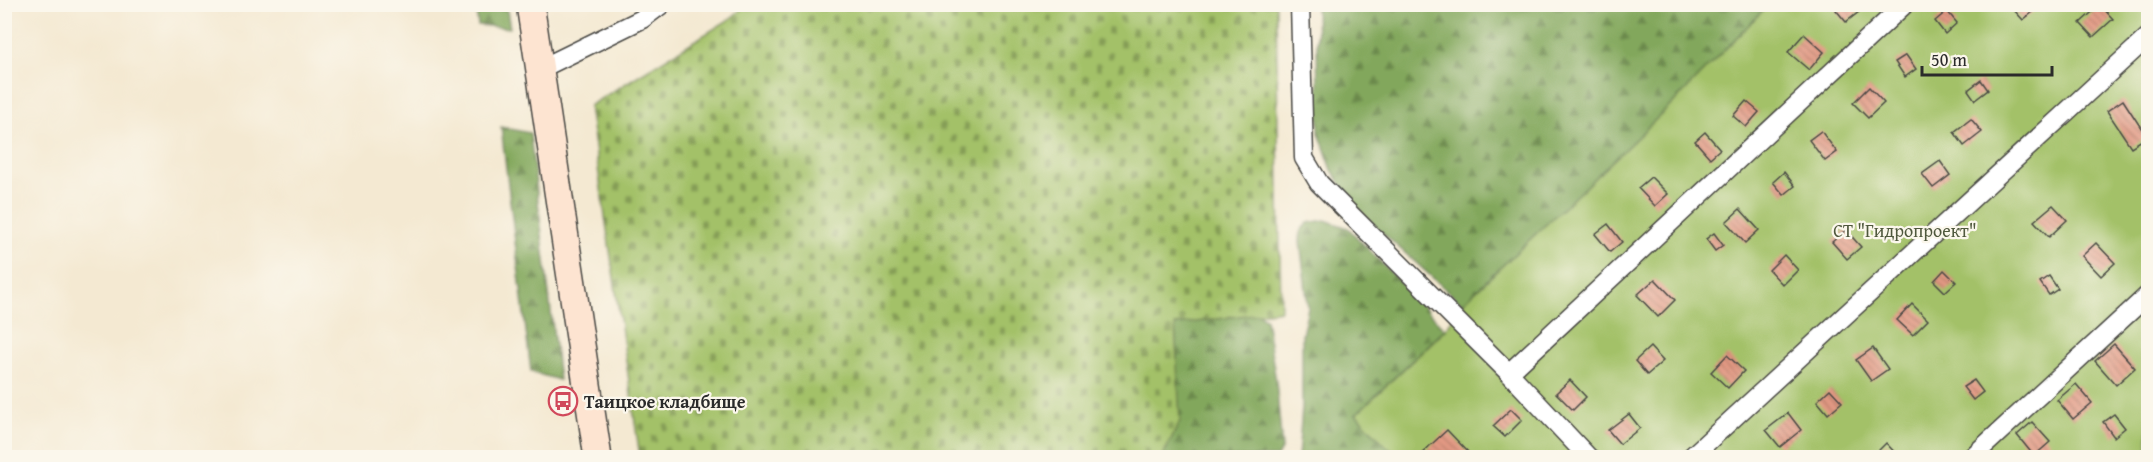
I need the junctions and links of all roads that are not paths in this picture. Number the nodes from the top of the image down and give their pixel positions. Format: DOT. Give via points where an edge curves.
graph roads {
  1 [pos="531,4"];
  2 [pos="662,4"];
  3 [pos="1300,4"];
  4 [pos="1905,4"];
  5 [pos="2148,37"];
  6 [pos="540,69"];
  7 [pos="2148,296"];
  8 [pos="1509,373"];
  9 [pos="598,458"];
  10 [pos="1589,458"];
  11 [pos="1690,458"];
  12 [pos="1971,458"];
  1 -- 6 [label="main road"];
  2 -- 6 [label="street" via="642,19"];
  3 -- 8 [label="street" via="1304,158 1319,183"];
  4 -- 8 [label="street"];
  5 -- 11 [label="street"];
  6 -- 9 [label="main road"];
  7 -- 12 [label="street"];
  8 -- 10 [label="street"];
}
